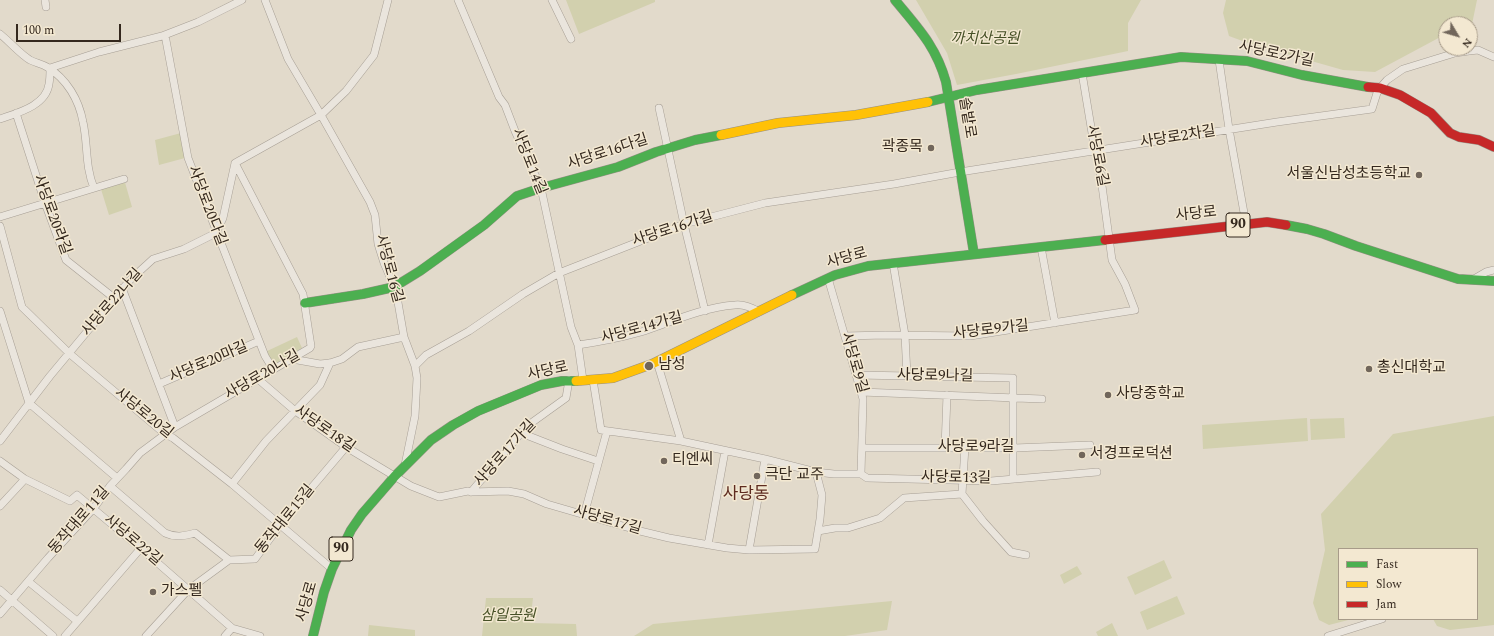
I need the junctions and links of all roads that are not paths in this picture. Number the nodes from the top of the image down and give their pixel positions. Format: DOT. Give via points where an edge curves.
graph roads {
  1 [pos="242,0"];
  2 [pos="265,0"];
  3 [pos="388,0"];
  4 [pos="458,0"];
  5 [pos="552,0"];
  6 [pos="895,0"];
  7 [pos="0,34"];
  8 [pos="165,35"];
  9 [pos="571,39"];
  10 [pos="1494,56"];
  11 [pos="1220,60"];
  12 [pos="50,68"];
  13 [pos="1082,73"];
  14 [pos="1380,88"];
  15 [pos="948,96"];
  16 [pos="659,108"];
  17 [pos="16,113"];
  18 [pos="321,115"];
  19 [pos="0,119"];
  20 [pos="1229,129"];
  21 [pos="1494,147"];
  22 [pos="668,149"];
  23 [pos="1095,151"];
  24 [pos="235,163"];
  25 [pos="960,172"];
  26 [pos="124,179"];
  27 [pos="94,188"];
  28 [pos="541,188"];
  29 [pos="45,203"];
  30 [pos="0,217"];
  31 [pos="684,224"];
  32 [pos="1246,224"];
  33 [pos="0,226"];
  34 [pos="216,233"];
  35 [pos="1110,239"];
  36 [pos="1041,247"];
  37 [pos="974,254"];
  38 [pos="893,263"];
  39 [pos="1494,270"];
  40 [pos="559,273"];
  41 [pos="828,278"];
  42 [pos="1474,280"];
  43 [pos="1494,281"];
  44 [pos="394,287"];
  45 [pos="122,288"];
  46 [pos="114,298"];
  47 [pos="305,304"];
  48 [pos="0,310"];
  49 [pos="1135,310"];
  50 [pos="705,311"];
  51 [pos="759,312"];
  52 [pos="1055,323"];
  53 [pos="905,335"];
  54 [pos="404,336"];
  55 [pos="845,336"];
  56 [pos="259,341"];
  57 [pos="578,345"];
  58 [pos="70,354"];
  59 [pos="292,359"];
  60 [pos="657,362"];
  61 [pos="330,363"];
  62 [pos="415,366"];
  63 [pos="273,370"];
  64 [pos="857,376"];
  65 [pos="907,376"];
  66 [pos="258,379"];
  67 [pos="569,380"];
  68 [pos="583,380"];
  69 [pos="593,380"];
  70 [pos="159,384"];
  71 [pos="862,392"];
  72 [pos="947,395"];
  73 [pos="1012,398"];
  74 [pos="1042,399"];
  75 [pos="29,403"];
  76 [pos="294,410"];
  77 [pos="175,427"];
  78 [pos="607,431"];
  79 [pos="521,433"];
  80 [pos="165,434"];
  81 [pos="0,441"];
  82 [pos="681,441"];
  83 [pos="1090,446"];
  84 [pos="346,447"];
  85 [pos="965,447"];
  86 [pos="862,448"];
  87 [pos="945,448"];
  88 [pos="1014,448"];
  89 [pos="725,450"];
  90 [pos="765,459"];
  91 [pos="0,461"];
  92 [pos="598,461"];
  93 [pos="405,465"];
  94 [pos="816,472"];
  95 [pos="1097,472"];
  96 [pos="861,474"];
  97 [pos="395,476"];
  98 [pos="117,478"];
  99 [pos="25,479"];
  100 [pos="1013,479"];
  101 [pos="964,480"];
  102 [pos="232,484"];
  103 [pos="110,486"];
  104 [pos="471,492"];
  105 [pos="962,494"];
  106 [pos="0,506"];
  107 [pos="94,508"];
  108 [pos="584,515"];
  109 [pos="280,525"];
  110 [pos="818,534"];
  111 [pos="708,545"];
  112 [pos="141,548"];
  113 [pos="749,550"];
  114 [pos="1026,555"];
  115 [pos="229,560"];
  116 [pos="332,569"];
  117 [pos="29,582"];
  118 [pos="0,590"];
  119 [pos="188,590"];
  120 [pos="12,600"];
  121 [pos="0,614"];
  122 [pos="1379,620"];
  123 [pos="77,621"];
  124 [pos="232,628"];
  125 [pos="53,636"];
  126 [pos="65,636"];
  127 [pos="146,636"];
  128 [pos="225,636"];
  129 [pos="260,636"];
  130 [pos="313,636"];
  131 [pos="1328,636"];
  1 -- 8 [label="street"];
  2 -- 18 [label="street, 사당로16길" via="288,59"];
  3 -- 18 [label="street" via="374,55 346,91"];
  4 -- 28 [label="street, 사당로14길"];
  5 -- 9 [label="street"];
  6 -- 15 [label="street, 솔밭로" via="934,51 941,65"];
  7 -- 12 [label="street" via="30,60"];
  8 -- 12 [label="street"];
  8 -- 34 [label="street, 사당로20다길" via="188,158"];
  10 -- 14 [label="street" via="1478,50 1456,53 1403,69"];
  11 -- 13 [label="street, 사당로2가길" via="1181,57"];
  11 -- 14 [label="street, 사당로2가길" via="1247,61 1333,81"];
  11 -- 20 [label="street"];
  12 -- 17 [label="street" via="47,92 35,105"];
  12 -- 27 [label="street" via="69,88 78,103 86,136 90,179"];
  13 -- 15 [label="street, 사당로2가길"];
  13 -- 23 [label="street, 사당로6길"];
  14 -- 20 [label="street, 사당로2차길" via="1372,109"];
  14 -- 21 [label="street, 사당로2가길" via="1400,95 1431,113 1450,133 1479,140"];
  15 -- 22 [label="street, 사당로16다길" via="920,104 856,115 778,123 695,140"];
  15 -- 25 [label="street, 솔밭로"];
  16 -- 22 [label="street"];
  17 -- 19 [label="street"];
  17 -- 29 [label="street, 사당로20라길"];
  18 -- 24 [label="street"];
  18 -- 44 [label="street, 사당로16길" via="370,202 375,215 378,244"];
  20 -- 23 [label="street, 사당로2차길"];
  20 -- 32 [label="street"];
  22 -- 28 [label="street, 사당로16다길" via="618,167"];
  22 -- 31 [label="street"];
  23 -- 25 [label="street, 사당로2차길"];
  23 -- 35 [label="street, 사당로6길" via="1098,156"];
  24 -- 34 [label="street" via="223,218"];
  24 -- 47 [label="street, 사당로20나길" via="294,275"];
  25 -- 31 [label="street, 사당로16가길" via="765,203"];
  25 -- 37 [label="street, 솔밭로"];
  26 -- 27 [label="street"];
  27 -- 29 [label="street"];
  28 -- 40 [label="street, 사당로14길"];
  28 -- 44 [label="street, 사당로16다길" via="517,196 484,225"];
  29 -- 30 [label="street"];
  29 -- 46 [label="street, 사당로20라길" via="66,260"];
  31 -- 40 [label="street, 사당로16가길"];
  31 -- 50 [label="street"];
  32 -- 35 [label="street, 사당로 / 90"];
  32 -- 42 [label="street, 사당로 / 90" via="1266,222 1307,229 1458,279"];
  33 -- 58 [label="street, 사당로20길" via="22,307"];
  34 -- 45 [label="street, 사당로22나길" via="184,249 152,259"];
  34 -- 56 [label="street, 사당로20다길"];
  35 -- 36 [label="street, 사당로 / 90"];
  35 -- 49 [label="street, 사당로6길" via="1112,260"];
  36 -- 37 [label="street, 사당로 / 90"];
  36 -- 52 [label="street"];
  37 -- 38 [label="street, 사당로 / 90"];
  38 -- 41 [label="street, 사당로 / 90" via="850,270"];
  38 -- 53 [label="street"];
  39 -- 42 [label="street"];
  40 -- 57 [label="street, 사당로14길" via="571,327"];
  40 -- 62 [label="street, 사당로16가길" via="469,331 426,355"];
  41 -- 51 [label="street, 사당로 / 90"];
  41 -- 55 [label="street, 사당로9길"];
  42 -- 43 [label="street, 사당로 / 90"];
  44 -- 47 [label="street, 사당로16다길"];
  44 -- 54 [label="street, 사당로16길"];
  45 -- 46 [label="street, 사당로22나길"];
  45 -- 70 [label="street"];
  46 -- 58 [label="street, 사당로22나길"];
  47 -- 59 [label="street, 사당로20나길" via="312,345"];
  48 -- 75 [label="street"];
  49 -- 52 [label="street, 사당로9가길"];
  50 -- 51 [label="street, 사당로14가길" via="736,305 749,306"];
  50 -- 57 [label="street, 사당로14가길" via="639,332"];
  51 -- 60 [label="street, 사당로 / 90"];
  52 -- 53 [label="street, 사당로9가길" via="970,336"];
  53 -- 55 [label="street, 사당로9가길"];
  53 -- 65 [label="street"];
  54 -- 61 [label="street" via="358,347 342,359"];
  54 -- 62 [label="street, 사당로16길"];
  55 -- 64 [label="street, 사당로9길"];
  56 -- 63 [label="street, 사당로20다길"];
  56 -- 70 [label="street, 사당로20마길"];
  57 -- 68 [label="street, 사당로14길"];
  58 -- 75 [label="street, 사당로22나길"];
  58 -- 80 [label="street, 사당로20길"];
  59 -- 61 [label="street" via="320,364"];
  59 -- 63 [label="street, 사당로20나길"];
  60 -- 69 [label="street, 사당로 / 90" via="623,376"];
  60 -- 82 [label="street"];
  61 -- 76 [label="street" via="320,386"];
  62 -- 93 [label="street, 사당로16길" via="417,378 414,416"];
  63 -- 66 [label="street, 사당로20나길"];
  64 -- 65 [label="street, 사당로9나길"];
  64 -- 71 [label="street, 사당로9길"];
  65 -- 73 [label="street, 사당로9나길" via="1013,378"];
  66 -- 76 [label="street, 사당로18길"];
  66 -- 77 [label="street, 사당로20나길"];
  67 -- 68 [label="street, 사당로 / 90"];
  67 -- 79 [label="street, 사당로17가길" via="566,398 526,426"];
  67 -- 93 [label="street, 사당로 / 90" via="541,386 478,411 453,424 431,440"];
  68 -- 69 [label="street, 사당로 / 90"];
  69 -- 78 [label="street" via="601,430"];
  70 -- 77 [label="street"];
  71 -- 72 [label="street"];
  71 -- 86 [label="street, 사당로9길"];
  72 -- 73 [label="street"];
  72 -- 87 [label="street"];
  73 -- 74 [label="street"];
  73 -- 88 [label="street"];
  75 -- 81 [label="street, 사당로22나길"];
  75 -- 98 [label="street"];
  76 -- 84 [label="street, 사당로18길"];
  76 -- 102 [label="street"];
  77 -- 80 [label="street, 사당로20나길"];
  78 -- 82 [label="street, 사당로13길"];
  78 -- 92 [label="street"];
  79 -- 92 [label="street"];
  79 -- 104 [label="street, 사당로17가길"];
  80 -- 98 [label="street, 동작대로11길" via="140,453"];
  80 -- 102 [label="street, 사당로20길"];
  82 -- 89 [label="street, 사당로13길"];
  83 -- 88 [label="street, 사당로9라길"];
  84 -- 97 [label="street, 사당로18길"];
  84 -- 109 [label="street, 동작대로15길"];
  85 -- 87 [label="street, 사당로9라길"];
  85 -- 88 [label="street, 사당로9라길"];
  85 -- 101 [label="street"];
  86 -- 87 [label="street, 사당로9라길"];
  86 -- 96 [label="street, 사당로9길"];
  88 -- 100 [label="street"];
  89 -- 90 [label="street, 사당로13길"];
  89 -- 111 [label="street"];
  90 -- 94 [label="street, 사당로13길"];
  90 -- 113 [label="street"];
  91 -- 99 [label="street, 사당로22길"];
  92 -- 108 [label="street"];
  93 -- 97 [label="street, 사당로 / 90"];
  94 -- 96 [label="street, 사당로13길"];
  94 -- 110 [label="street" via="822,495"];
  95 -- 100 [label="street, 사당로13길"];
  96 -- 101 [label="street, 사당로13길" via="867,478"];
  97 -- 104 [label="street, 사당로17길" via="411,486 439,497"];
  97 -- 116 [label="street, 사당로 / 90" via="351,530"];
  98 -- 103 [label="street, 동작대로11길"];
  99 -- 106 [label="street"];
  99 -- 107 [label="street, 사당로22길" via="70,501 77,495"];
  100 -- 101 [label="street, 사당로13길"];
  101 -- 105 [label="street"];
  102 -- 109 [label="street, 사당로20길"];
  103 -- 107 [label="street, 동작대로11길"];
  103 -- 115 [label="street" via="165,533 172,536 196,534"];
  104 -- 108 [label="street, 사당로17길" via="508,491 524,494 546,504"];
  105 -- 110 [label="street" via="904,498 880,518"];
  105 -- 114 [label="street" via="1012,552"];
  107 -- 112 [label="street, 사당로22길"];
  107 -- 117 [label="street, 동작대로11길"];
  108 -- 111 [label="street, 사당로17길" via="669,538"];
  109 -- 115 [label="street, 동작대로15길" via="255,559"];
  109 -- 116 [label="street, 사당로20길"];
  110 -- 113 [label="street, 사당로17길" via="815,549"];
  111 -- 113 [label="street, 사당로17길"];
  112 -- 119 [label="street, 사당로22길"];
  112 -- 123 [label="street"];
  115 -- 119 [label="street"];
  116 -- 130 [label="street, 사당로 / 90"];
  117 -- 120 [label="street, 동작대로11길"];
  117 -- 123 [label="street"];
  118 -- 120 [label="street"];
  119 -- 124 [label="street, 사당로22길"];
  119 -- 127 [label="street"];
  120 -- 121 [label="street, 동작대로11길"];
  120 -- 125 [label="street"];
  122 -- 131 [label="street"];
  123 -- 126 [label="street"];
  124 -- 128 [label="street"];
  124 -- 129 [label="street, 사당로22길"];
}
